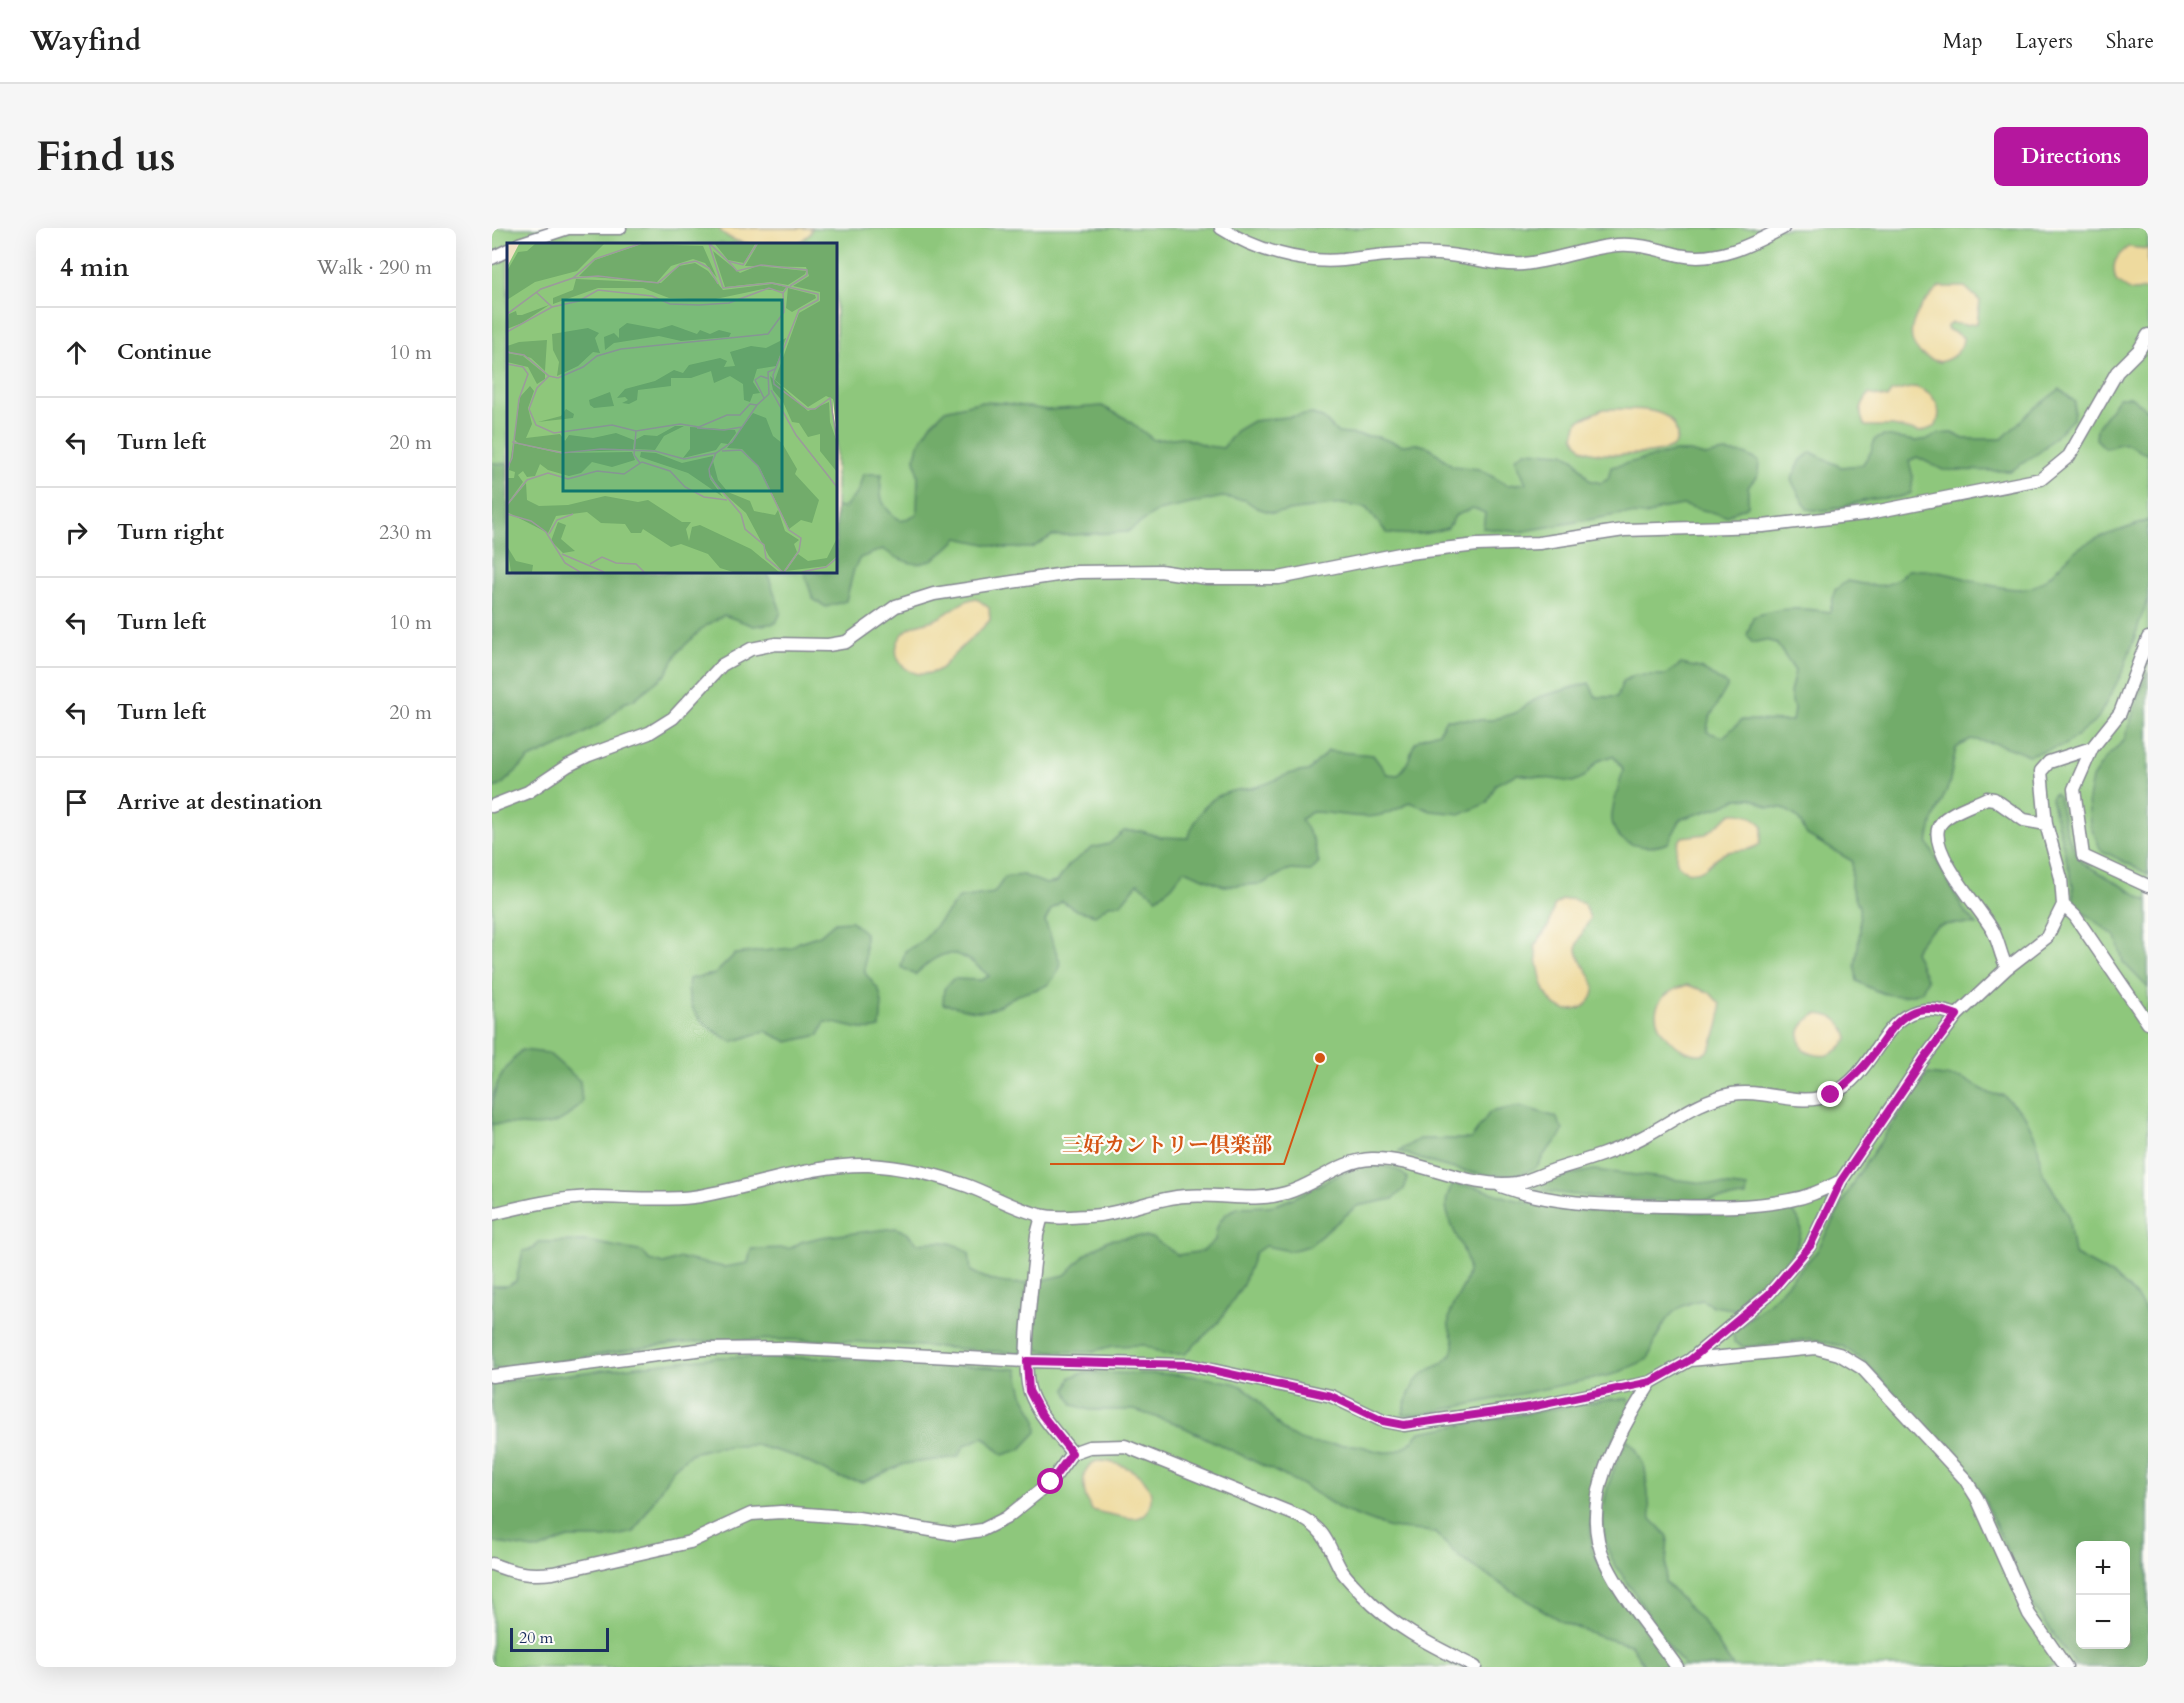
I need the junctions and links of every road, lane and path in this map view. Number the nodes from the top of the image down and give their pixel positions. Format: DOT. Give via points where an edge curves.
graph roads {
  1 [pos="620,228"];
  2 [pos="1221,228"];
  3 [pos="1783,228"];
  4 [pos="522,243"];
  5 [pos="507,250"];
  6 [pos="492,258"];
  7 [pos="2148,335"];
  8 [pos="2148,638"];
  9 [pos="2092,748"];
  10 [pos="492,806"];
  11 [pos="2046,824"];
  12 [pos="2148,886"];
  13 [pos="2063,905"];
  14 [pos="2007,968"];
  15 [pos="1957,1015"];
  16 [pos="2148,1023"];
  17 [pos="1488,1181"];
  18 [pos="1841,1181"];
  19 [pos="492,1214"];
  20 [pos="1042,1216"];
  21 [pos="1690,1360"];
  22 [pos="1027,1361"];
  23 [pos="492,1376"];
  24 [pos="1651,1382"];
  25 [pos="1072,1453"];
  26 [pos="492,1564"];
  27 [pos="1475,1667"];
  28 [pos="1677,1667"];
  29 [pos="2066,1667"];
  1 -- 4 [label="lane" via="567,228"];
  2 -- 3 [label="lane" via="1236,237 1304,259 1439,254 1523,264 1619,244 1709,256 1747,247"];
  5 -- 6 [label="lane"];
  7 -- 10 [label="lane" via="2117,372 2069,456 2041,479 1864,514 1763,526 1624,530 1539,543 1478,544 1400,554 1279,578 1207,578 1160,571 1077,572 934,594 896,606 846,642 776,644 752,649 723,665 673,718 649,733 589,755 528,792"];
  8 -- 9 [label="lane" via="2120,713"];
  9 -- 11 [label="lane" via="2049,762 2041,771"];
  9 -- 12 [label="lane" via="2074,789 2083,856"];
  11 -- 13 [label="lane" via="2061,878"];
  11 -- 14 [label="lane" via="2025,820 1987,798 1943,820 1938,829 1938,847 1993,932"];
  13 -- 14 [label="lane" via="2047,937"];
  13 -- 16 [label="lane" via="2075,916"];
  14 -- 15 [label="lane"];
  15 -- 17 [label="lane" via="1938,1008 1908,1013 1893,1026 1864,1066 1831,1095 1809,1101 1754,1092 1730,1094 1677,1116 1617,1149 1516,1183"];
  15 -- 18 [label="lane"];
  17 -- 18 [label="lane" via="1524,1194 1575,1204 1710,1207 1788,1201 1813,1195"];
  17 -- 20 [label="lane" via="1444,1175 1407,1163 1357,1160 1290,1192 1260,1199 1185,1196 1092,1216"];
  18 -- 21 [label="lane" via="1810,1246 1769,1294"];
  19 -- 20 [label="lane" via="586,1197 687,1198 867,1165 964,1185"];
  20 -- 22 [label="lane" via="1037,1235"];
  21 -- 24 [label="lane"];
  21 -- 29 [label="lane" via="1816,1348 1839,1354 1862,1368 1965,1479 2029,1614"];
  22 -- 23 [label="lane" via="780,1348 704,1349"];
  22 -- 24 [label="lane" via="1189,1365 1331,1396 1383,1421 1404,1425 1530,1407"];
  22 -- 25 [label="lane" via="1029,1391"];
  24 -- 28 [label="lane" via="1634,1408 1606,1469 1597,1499 1596,1523 1604,1560"];
  25 -- 26 [label="lane" via="1051,1482 1006,1518 982,1530 954,1534 858,1518 781,1512 752,1514 690,1542 554,1573 532,1576"];
  25 -- 27 [label="lane" via="1089,1447 1125,1446 1301,1517 1318,1527 1342,1571 1364,1597 1413,1635"];
}
